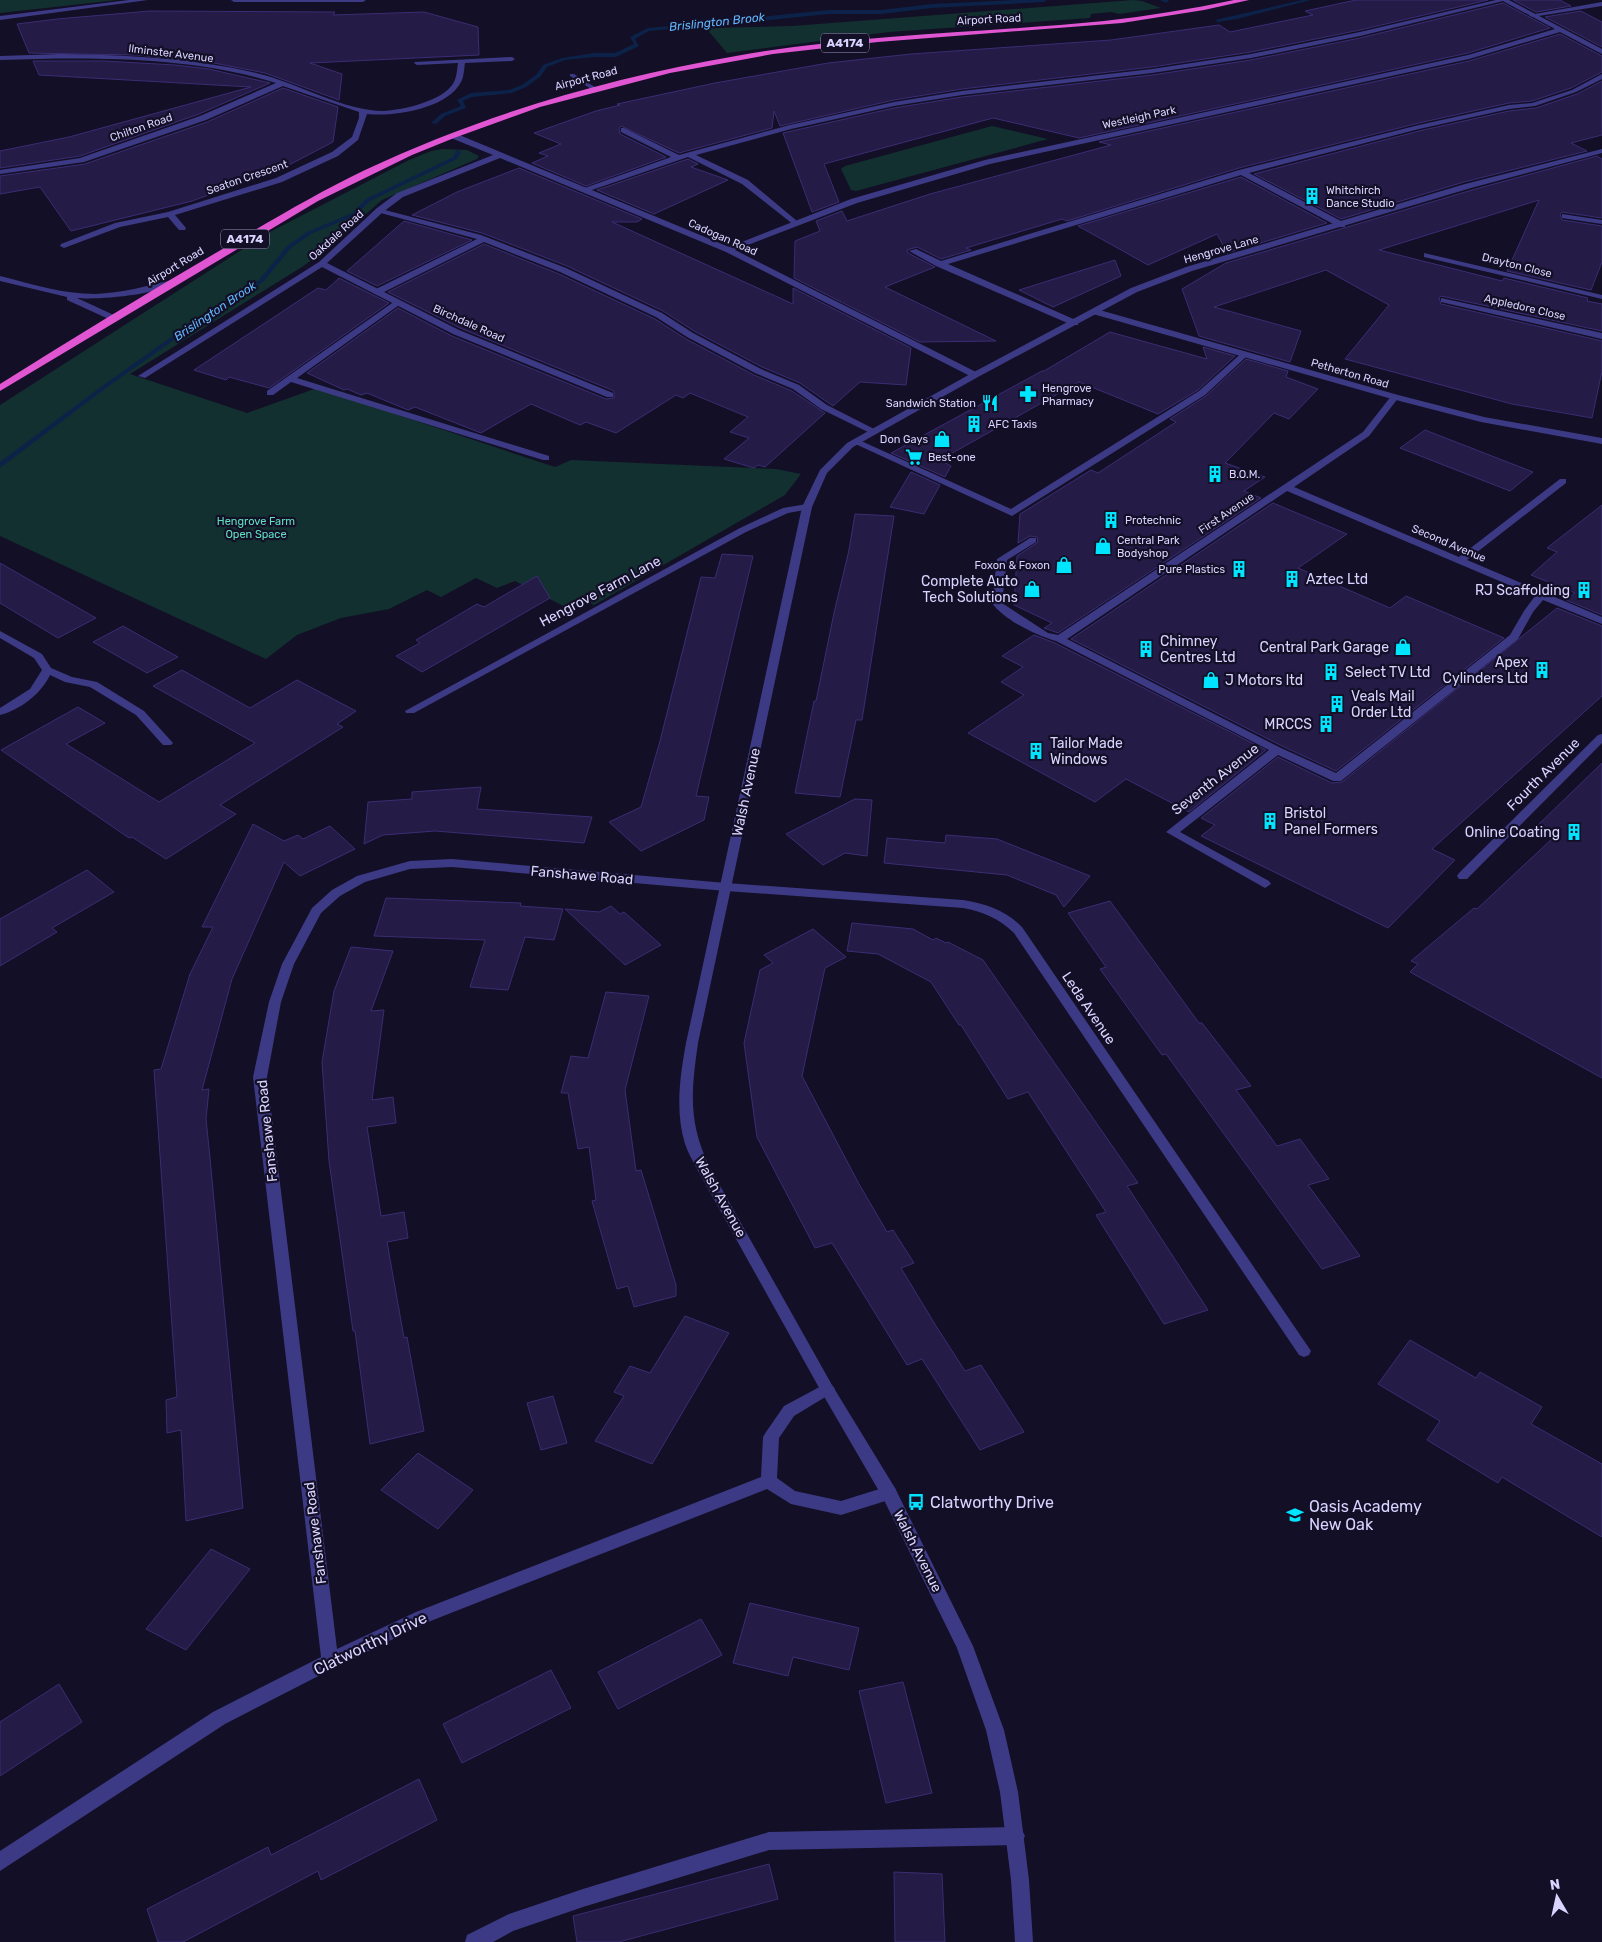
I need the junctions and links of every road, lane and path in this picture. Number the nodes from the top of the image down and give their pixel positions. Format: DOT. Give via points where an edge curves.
graph roads {
  1 [pos="145,0"];
  2 [pos="234,0"];
  3 [pos="363,0"];
  4 [pos="1245,0"];
  5 [pos="1479,0"];
  6 [pos="1504,0"];
  7 [pos="1602,4"];
  8 [pos="1532,15"];
  9 [pos="0,18"];
  10 [pos="1560,30"];
  11 [pos="1333,34"];
  12 [pos="1602,52"];
  13 [pos="0,58"];
  14 [pos="512,59"];
  15 [pos="462,61"];
  16 [pos="417,63"];
  17 [pos="572,75"];
  18 [pos="1602,76"];
  19 [pos="283,83"];
  20 [pos="595,89"];
  21 [pos="363,112"];
  22 [pos="624,130"];
  23 [pos="454,136"];
  24 [pos="1602,151"];
  25 [pos="500,155"];
  26 [pos="690,156"];
  27 [pos="678,158"];
  28 [pos="0,172"];
  29 [pos="1242,172"];
  30 [pos="583,190"];
  31 [pos="380,210"];
  32 [pos="170,214"];
  33 [pos="1566,216"];
  34 [pos="1602,222"];
  35 [pos="794,223"];
  36 [pos="1342,225"];
  37 [pos="182,228"];
  38 [pos="483,239"];
  39 [pos="64,246"];
  40 [pos="729,250"];
  41 [pos="913,252"];
  42 [pos="1427,254"];
  43 [pos="322,264"];
  44 [pos="939,264"];
  45 [pos="0,278"];
  46 [pos="172,282"];
  47 [pos="56,292"];
  48 [pos="377,292"];
  49 [pos="1602,297"];
  50 [pos="1444,300"];
  51 [pos="398,303"];
  52 [pos="1096,312"];
  53 [pos="113,318"];
  54 [pos="1075,323"];
  55 [pos="1602,336"];
  56 [pos="1244,354"];
  57 [pos="975,375"];
  58 [pos="142,376"];
  59 [pos="292,379"];
  60 [pos="0,388"];
  61 [pos="270,393"];
  62 [pos="610,395"];
  63 [pos="1395,397"];
  64 [pos="873,431"];
  65 [pos="1602,441"];
  66 [pos="856,442"];
  67 [pos="546,458"];
  68 [pos="1563,481"];
  69 [pos="1286,488"];
  70 [pos="807,507"];
  71 [pos="1033,540"];
  72 [pos="1460,561"];
  73 [pos="1542,596"];
  74 [pos="1602,621"];
  75 [pos="0,634"];
  76 [pos="1060,639"];
  77 [pos="47,670"];
  78 [pos="410,711"];
  79 [pos="0,712"];
  80 [pos="1602,737"];
  81 [pos="167,743"];
  82 [pos="1277,750"];
  83 [pos="1463,876"];
  84 [pos="1265,884"];
  85 [pos="726,887"];
  86 [pos="1304,1351"];
  87 [pos="827,1389"];
  88 [pos="769,1481"];
  89 [pos="889,1493"];
  90 [pos="330,1661"];
  91 [pos="1016,1836"];
  92 [pos="0,1862"];
  93 [pos="474,1942"];
  94 [pos="1024,1942"];
  1 -- 9 [label="street"];
  2 -- 3 [label="street"];
  4 -- 20 [label="highway, Airport Road / A4174" via="1192,11 1091,24 803,48 672,70"];
  5 -- 11 [label="street"];
  6 -- 8 [label="street"];
  6 -- 26 [label="street" via="1263,54 909,102 766,134"];
  7 -- 8 [label="street"];
  8 -- 10 [label="street"];
  10 -- 12 [label="street"];
  10 -- 35 [label="street, Westleigh Park" via="1460,59 1006,157 886,190"];
  13 -- 19 [label="street, Ilminster Avenue" via="132,58 242,72"];
  14 -- 15 [label="street"];
  15 -- 16 [label="street"];
  15 -- 21 [label="street, Ilminster Avenue" via="457,84 443,96 415,110"];
  17 -- 20 [label="street"];
  18 -- 29 [label="street" via="1574,91 1533,105 1509,107 1428,125"];
  19 -- 21 [label="street, Ilminster Avenue"];
  19 -- 28 [label="street, Chilton Road" via="203,118 81,160"];
  20 -- 23 [label="highway, Airport Road / A4174" via="497,118"];
  21 -- 32 [label="street, Seaton Crescent" via="356,138 335,154 279,180"];
  22 -- 27 [label="street"];
  23 -- 25 [label="street, Cadogan Road"];
  23 -- 46 [label="highway, Airport Road / A4174" via="325,193"];
  24 -- 36 [label="street, Hengrove Lane" via="1468,186"];
  25 -- 30 [label="street, Cadogan Road"];
  25 -- 31 [label="street, Oakdale Road" via="400,195"];
  26 -- 27 [label="street"];
  26 -- 35 [label="street" via="745,182"];
  27 -- 30 [label="street"];
  29 -- 36 [label="street"];
  29 -- 44 [label="street"];
  30 -- 40 [label="street, Cadogan Road"];
  31 -- 38 [label="street"];
  31 -- 43 [label="street, Oakdale Road"];
  32 -- 37 [label="street"];
  32 -- 39 [label="street, Seaton Crescent" via="118,225"];
  33 -- 34 [label="street"];
  35 -- 40 [label="street, Westleigh Park"];
  36 -- 52 [label="street, Hengrove Lane" via="1189,269 1134,290"];
  38 -- 48 [label="street"];
  38 -- 64 [label="street" via="563,270 659,315 690,335 796,387 824,407"];
  40 -- 57 [label="street, Cadogan Road"];
  41 -- 44 [label="street"];
  42 -- 49 [label="street, Drayton Close"];
  43 -- 48 [label="street, Birchdale Road"];
  43 -- 58 [label="street, Oakdale Road"];
  44 -- 54 [label="street"];
  45 -- 47 [label="street"];
  46 -- 47 [label="street" via="130,293 85,296"];
  46 -- 53 [label="highway, Airport Road / A4174"];
  47 -- 53 [label="street"];
  48 -- 51 [label="street, Birchdale Road"];
  50 -- 55 [label="street, Appledore Close"];
  51 -- 59 [label="street"];
  51 -- 62 [label="street, Birchdale Road" via="456,332"];
  52 -- 54 [label="street, Hengrove Lane"];
  52 -- 56 [label="street, Petherton Road"];
  53 -- 60 [label="highway, Airport Road / A4174"];
  54 -- 57 [label="street, Hengrove Lane"];
  56 -- 63 [label="street, Petherton Road"];
  56 -- 66 [label="street" via="1202,393 1012,513"];
  57 -- 64 [label="street, Hengrove Lane"];
  59 -- 61 [label="street"];
  59 -- 67 [label="street"];
  63 -- 65 [label="street, Petherton Road" via="1484,420"];
  63 -- 69 [label="street, First Avenue" via="1366,434"];
  64 -- 66 [label="street, Walsh Avenue"];
  66 -- 70 [label="street, Walsh Avenue" via="823,472"];
  68 -- 72 [label="street"];
  69 -- 72 [label="street, Second Avenue"];
  69 -- 76 [label="street, First Avenue"];
  70 -- 78 [label="street, Hengrove Farm Lane" via="786,510 743,530"];
  70 -- 85 [label="street, Walsh Avenue"];
  71 -- 76 [label="street" via="1002,559 997,603 1044,635"];
  72 -- 73 [label="street, Second Avenue"];
  73 -- 74 [label="street, Second Avenue"];
  73 -- 82 [label="street" via="1514,637 1337,778"];
  75 -- 77 [label="street" via="38,656"];
  76 -- 82 [label="street"];
  77 -- 79 [label="street" via="42,684 30,696"];
  77 -- 81 [label="street" via="100,688 140,713"];
  80 -- 83 [label="street, Fourth Avenue"];
  82 -- 84 [label="street, Seventh Avenue" via="1172,832"];
  85 -- 86 [label="street, Leda Avenue" via="963,904 987,908 1006,918 1018,930"];
  85 -- 87 [label="street, Walsh Avenue" via="686,1076 686,1113 691,1142"];
  85 -- 90 [label="street, Fanshawe Road" via="452,864 410,865 361,879 336,893 316,910 288,964 276,1002 260,1077"];
  87 -- 88 [label="street" via="789,1411 771,1437"];
  87 -- 89 [label="street, Walsh Avenue"];
  88 -- 89 [label="street" via="791,1497 841,1508"];
  88 -- 90 [label="street, Clatworthy Drive" via="422,1616"];
  89 -- 91 [label="street, Walsh Avenue" via="968,1656 995,1730"];
  90 -- 92 [label="street, Clatworthy Drive" via="219,1718"];
  91 -- 93 [label="street" via="769,1841 582,1898 509,1923"];
  91 -- 94 [label="street, Walsh Avenue"];
}
